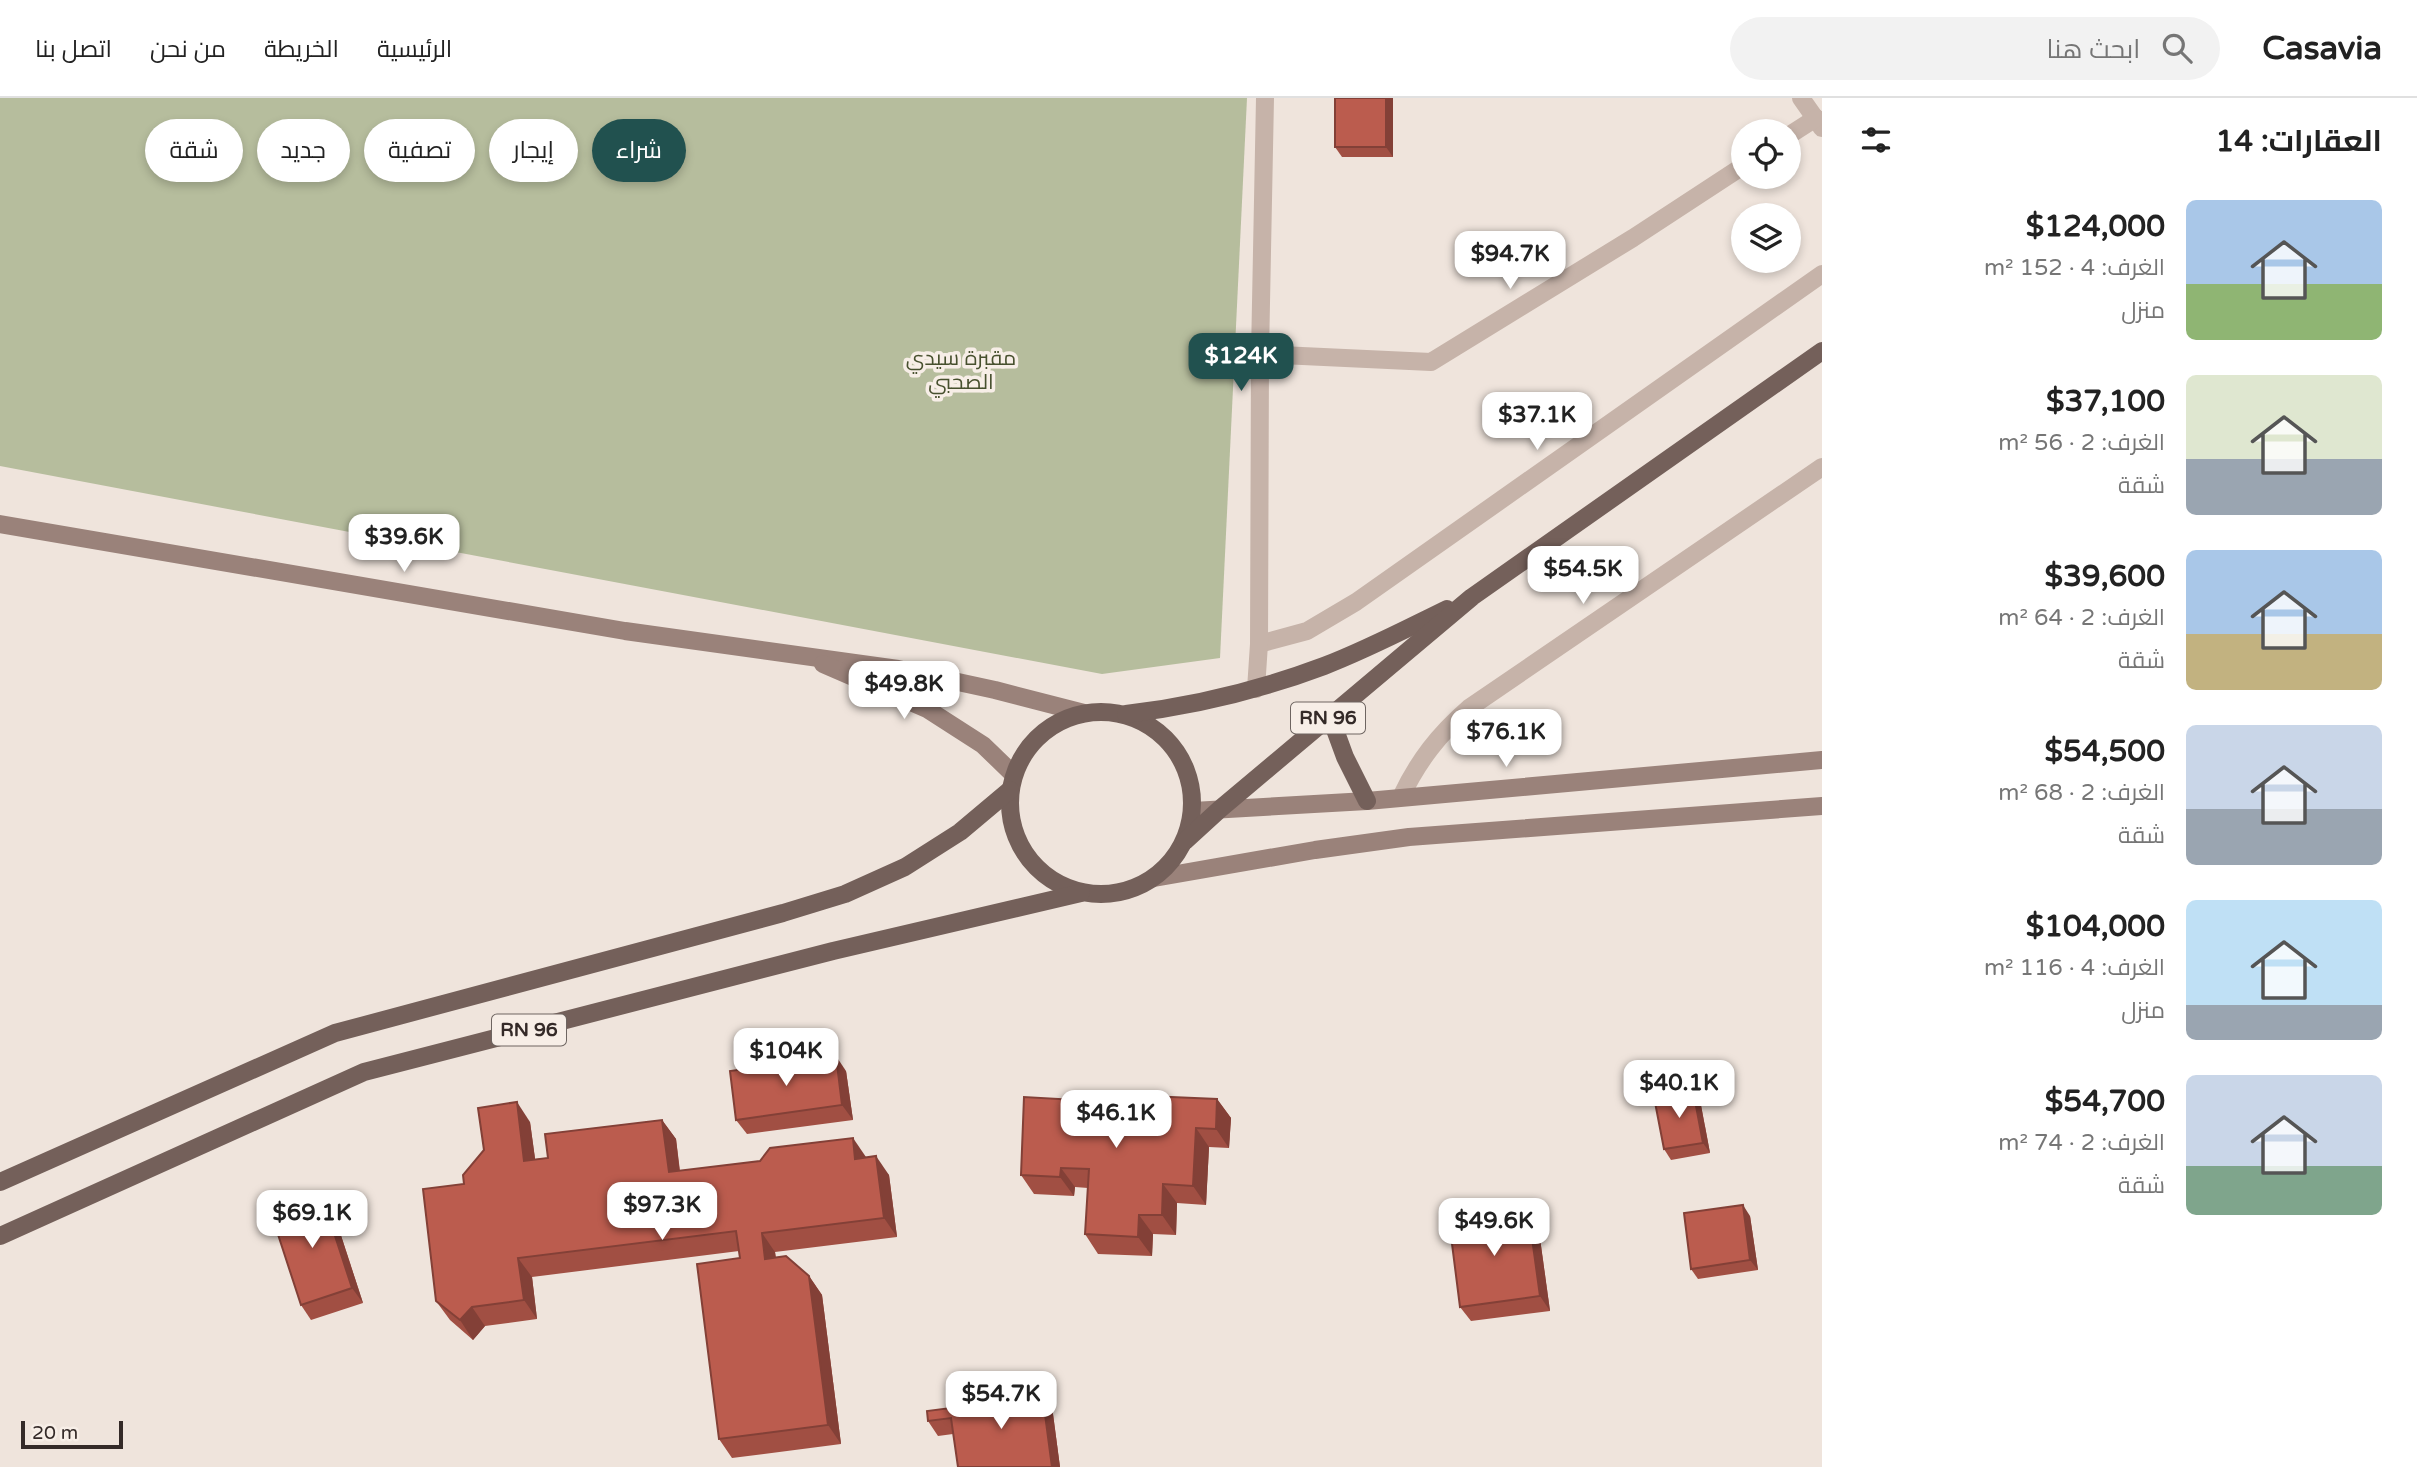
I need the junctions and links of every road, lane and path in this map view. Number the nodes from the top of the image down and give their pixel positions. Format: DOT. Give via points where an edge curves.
graph roads {
  1 [pos="1265,98"];
  2 [pos="1801,98"];
  3 [pos="1819,123"];
  4 [pos="1801,131"];
  5 [pos="1731,174"];
  6 [pos="1822,274"];
  7 [pos="1822,351"];
  8 [pos="1260,354"];
  9 [pos="1822,467"];
  10 [pos="0,524"];
  11 [pos="1472,597"];
  12 [pos="1259,644"];
  13 [pos="804,656"];
  14 [pos="1256,689"];
  15 [pos="1084,713"];
  16 [pos="1123,714"];
  17 [pos="1330,716"];
  18 [pos="1822,760"];
  19 [pos="1012,782"];
  20 [pos="1401,797"];
  21 [pos="1367,801"];
  22 [pos="1822,806"];
  23 [pos="1220,809"];
  24 [pos="1193,811"];
  25 [pos="1185,841"];
  26 [pos="1154,878"];
  27 [pos="1081,893"];
  28 [pos="0,1182"];
  29 [pos="0,1236"];
  1 -- 8 [label="street"];
  2 -- 3 [label="street"];
  3 -- 4 [label="street"];
  5 -- 8 [label="street" via="1431,362"];
  6 -- 12 [label="street" via="1356,602 1307,631"];
  7 -- 11 [label="main road, RN 96"];
  8 -- 12 [label="street"];
  9 -- 20 [label="street" via="1469,708 1429,748"];
  10 -- 13 [label="main road" via="625,631"];
  11 -- 14 [label="main road, RN 96" via="1325,666"];
  11 -- 17 [label="main road, RN 96"];
  12 -- 14 [label="street"];
  13 -- 15 [label="main road" via="898,669"];
  13 -- 19 [label="main road" via="927,709 983,745"];
  14 -- 16 [label="main road, RN 96"];
  15 -- 16 [label="main road"];
  15 -- 19 [label="main road" via="1040,734 1024,753"];
  16 -- 24 [label="main road" via="1151,726 1173,746 1188,772"];
  17 -- 21 [label="main road"];
  17 -- 23 [label="main road, RN 96"];
  18 -- 20 [label="main road"];
  19 -- 27 [label="main road" via="1010,817 1018,844 1034,866 1056,883"];
  19 -- 28 [label="main road, RN 96" via="960,832 905,867 845,894 335,1033"];
  20 -- 21 [label="main road"];
  21 -- 23 [label="main road"];
  22 -- 26 [label="main road" via="1409,837"];
  23 -- 24 [label="main road"];
  23 -- 25 [label="main road, RN 96"];
  24 -- 25 [label="main road"];
  25 -- 26 [label="main road" via="1174,860"];
  26 -- 27 [label="main road" via="1107,895"];
  27 -- 29 [label="main road, RN 96" via="833,951 364,1072"];
}
